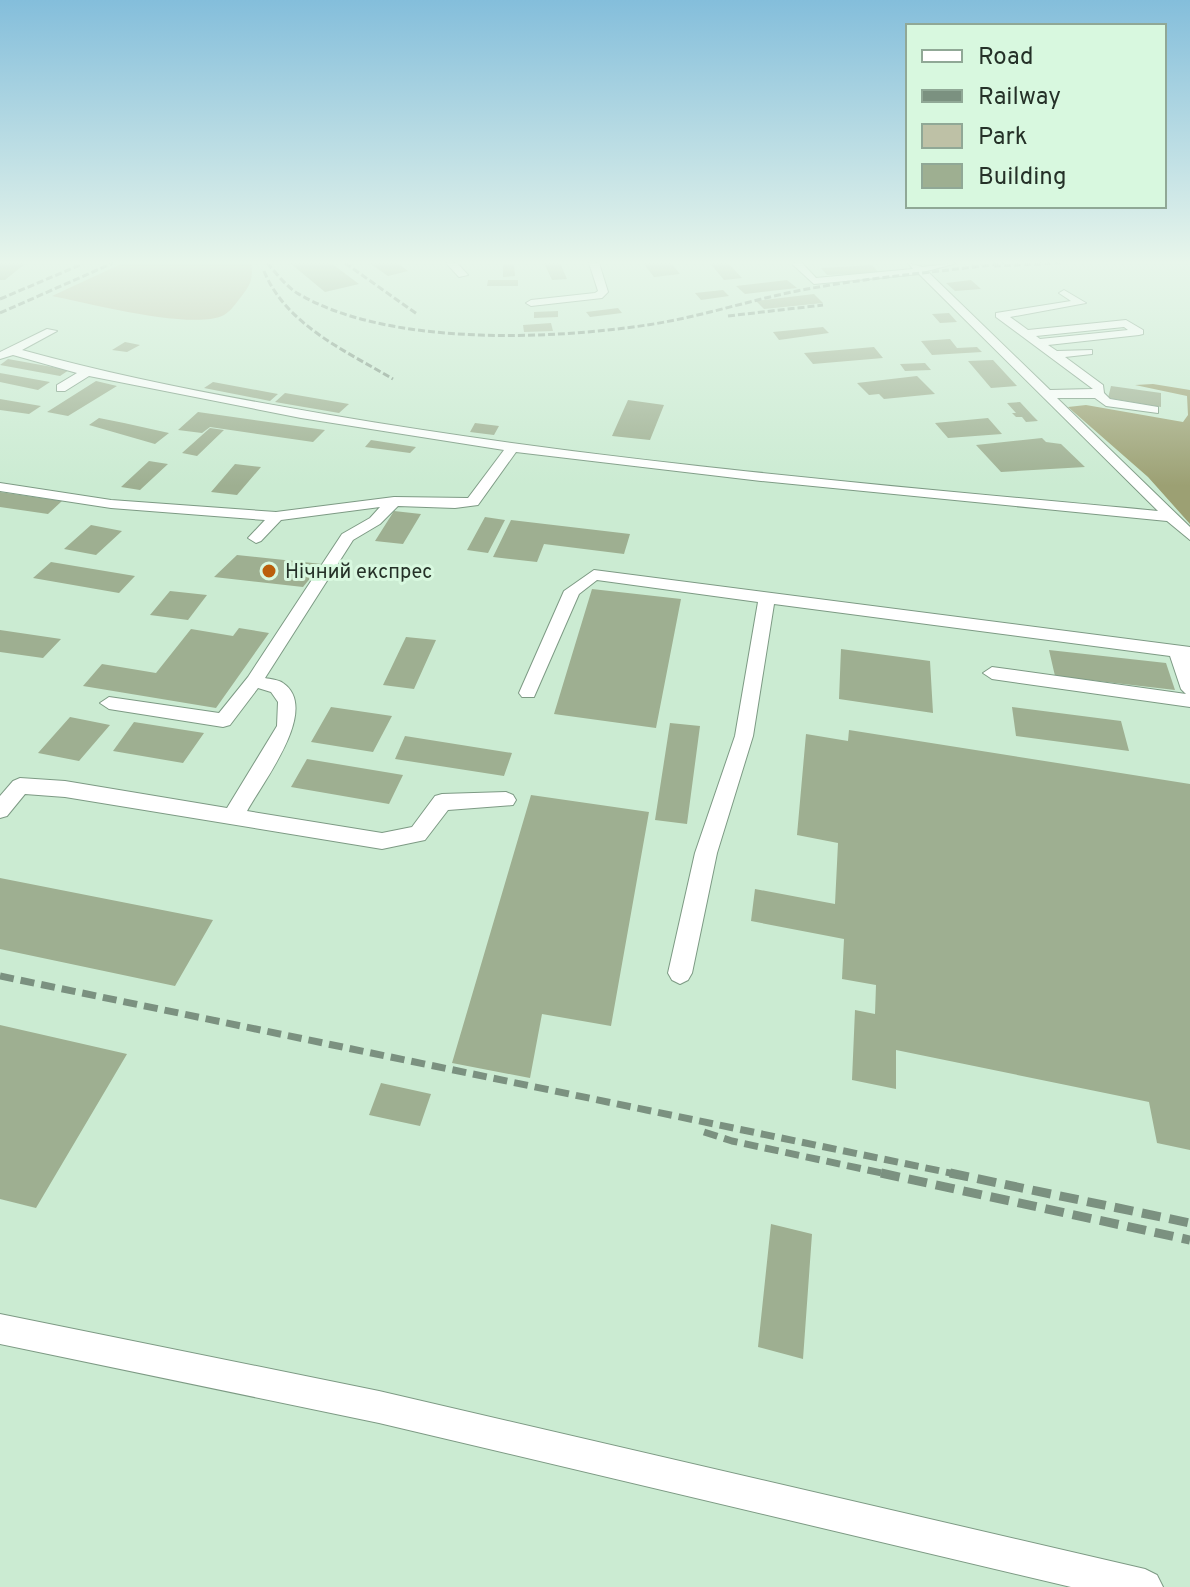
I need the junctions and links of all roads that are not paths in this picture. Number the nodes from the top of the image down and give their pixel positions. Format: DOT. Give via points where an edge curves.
graph roads {
  1 [pos="39,337"];
  2 [pos="988,337"];
  3 [pos="1029,337"];
  4 [pos="1093,337"];
  5 [pos="1038,343"];
  6 [pos="1088,352"];
  7 [pos="6,354"];
  8 [pos="1054,355"];
  9 [pos="87,372"];
  10 [pos="61,388"];
  11 [pos="1046,394"];
  12 [pos="1098,394"];
  13 [pos="1154,410"];
  14 [pos="513,447"];
  15 [pos="0,487"];
  16 [pos="394,501"];
  17 [pos="276,516"];
  18 [pos="1171,517"];
  19 [pos="1190,535"];
  20 [pos="256,538"];
  21 [pos="767,597"];
  22 [pos="1184,652"];
  23 [pos="992,673"];
  24 [pos="254,681"];
  25 [pos="1190,689"];
  26 [pos="528,693"];
  27 [pos="1190,701"];
  28 [pos="109,703"];
  29 [pos="506,800"];
  30 [pos="0,810"];
  31 [pos="233,816"];
  32 [pos="680,973"];
  33 [pos="0,1329"];
  34 [pos="1145,1587"];
  1 -- 7 [label="street"];
  2 -- 11 [label="street"];
  3 -- 5 [label="street"];
  4 -- 5 [label="street"];
  5 -- 8 [label="street"];
  6 -- 8 [label="street"];
  7 -- 9 [label="street"];
  8 -- 12 [label="street" via="1099,388"];
  9 -- 10 [label="street"];
  9 -- 14 [label="street" via="208,398"];
  11 -- 12 [label="street"];
  11 -- 18 [label="street"];
  12 -- 13 [label="street" via="1106,402"];
  14 -- 16 [label="street" via="473,502"];
  14 -- 18 [label="street"];
  15 -- 17 [label="street" via="111,504"];
  16 -- 17 [label="street"];
  16 -- 24 [label="street" via="375,521 347,537"];
  17 -- 20 [label="street"];
  18 -- 19 [label="street"];
  21 -- 22 [label="street"];
  21 -- 26 [label="street" via="594,575 572,591"];
  21 -- 32 [label="street" via="744,736 706,853"];
  22 -- 25 [label="street"];
  23 -- 27 [label="street"];
  24 -- 28 [label="street" via="223,720"];
  24 -- 31 [label="street" via="277,687 287,701 286,726"];
  29 -- 31 [label="street" via="442,802 418,834 382,841"];
  30 -- 31 [label="street" via="20,786"];
  33 -- 34 [label="street" via="379,1407"];
}
